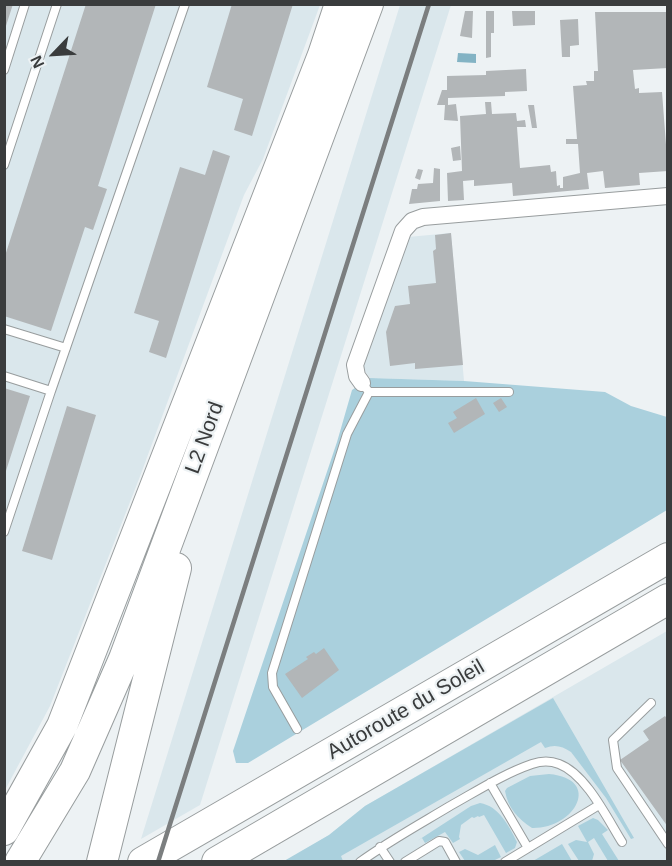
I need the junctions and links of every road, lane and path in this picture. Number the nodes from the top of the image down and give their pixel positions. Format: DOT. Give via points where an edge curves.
graph roads {
  1 [pos="25,4"];
  2 [pos="57,4"];
  3 [pos="185,4"];
  4 [pos="340,4"];
  5 [pos="368,4"];
  6 [pos="4,70"];
  7 [pos="4,165"];
  8 [pos="668,196"];
  9 [pos="4,329"];
  10 [pos="66,348"];
  11 [pos="229,375"];
  12 [pos="4,376"];
  13 [pos="366,387"];
  14 [pos="51,391"];
  15 [pos="509,392"];
  16 [pos="4,532"];
  17 [pos="668,558"];
  18 [pos="668,599"];
  19 [pos="651,703"];
  20 [pos="297,729"];
  21 [pos="490,783"];
  22 [pos="599,805"];
  23 [pos="4,830"];
  24 [pos="261,837"];
  25 [pos="622,842"];
  26 [pos="668,844"];
  27 [pos="380,847"];
  28 [pos="528,848"];
  29 [pos="127,858"];
  30 [pos="20,861"];
  31 [pos="216,861"];
  32 [pos="223,861"];
  33 [pos="360,861"];
  34 [pos="390,861"];
  35 [pos="405,861"];
  36 [pos="456,861"];
  37 [pos="505,861"];
  1 -- 6 [label="lane"];
  2 -- 7 [label="lane"];
  3 -- 10 [label="lane"];
  4 -- 23 [label="highway, L2 Nord" via="62,726"];
  5 -- 11 [label="highway, L2 Nord"];
  8 -- 13 [label="street" via="412,221 403,231 355,364 357,376"];
  9 -- 10 [label="lane"];
  10 -- 14 [label="lane"];
  11 -- 29 [label="highway" via="223,432 172,580"];
  11 -- 30 [label="highway, L2 Nord" via="119,669 75,771"];
  12 -- 14 [label="lane"];
  13 -- 15 [label="lane"];
  13 -- 20 [label="lane" via="347,434 272,673 273,687"];
  14 -- 16 [label="lane"];
  17 -- 29 [label="highway, Autoroute du Soleil"];
  18 -- 24 [label="highway, Autoroute du Soleil"];
  19 -- 26 [label="lane" via="613,740 617,768"];
  21 -- 22 [label="lane" via="533,764 557,763 576,774"];
  21 -- 27 [label="lane"];
  21 -- 28 [label="lane"];
  22 -- 25 [label="lane"];
  22 -- 28 [label="lane"];
  24 -- 31 [label="highway, Autoroute du Soleil"];
  24 -- 32 [label="highway"];
  27 -- 33 [label="lane"];
  27 -- 34 [label="lane"];
  28 -- 37 [label="lane"];
  35 -- 36 [label="lane" via="439,841 445,842"];
}
